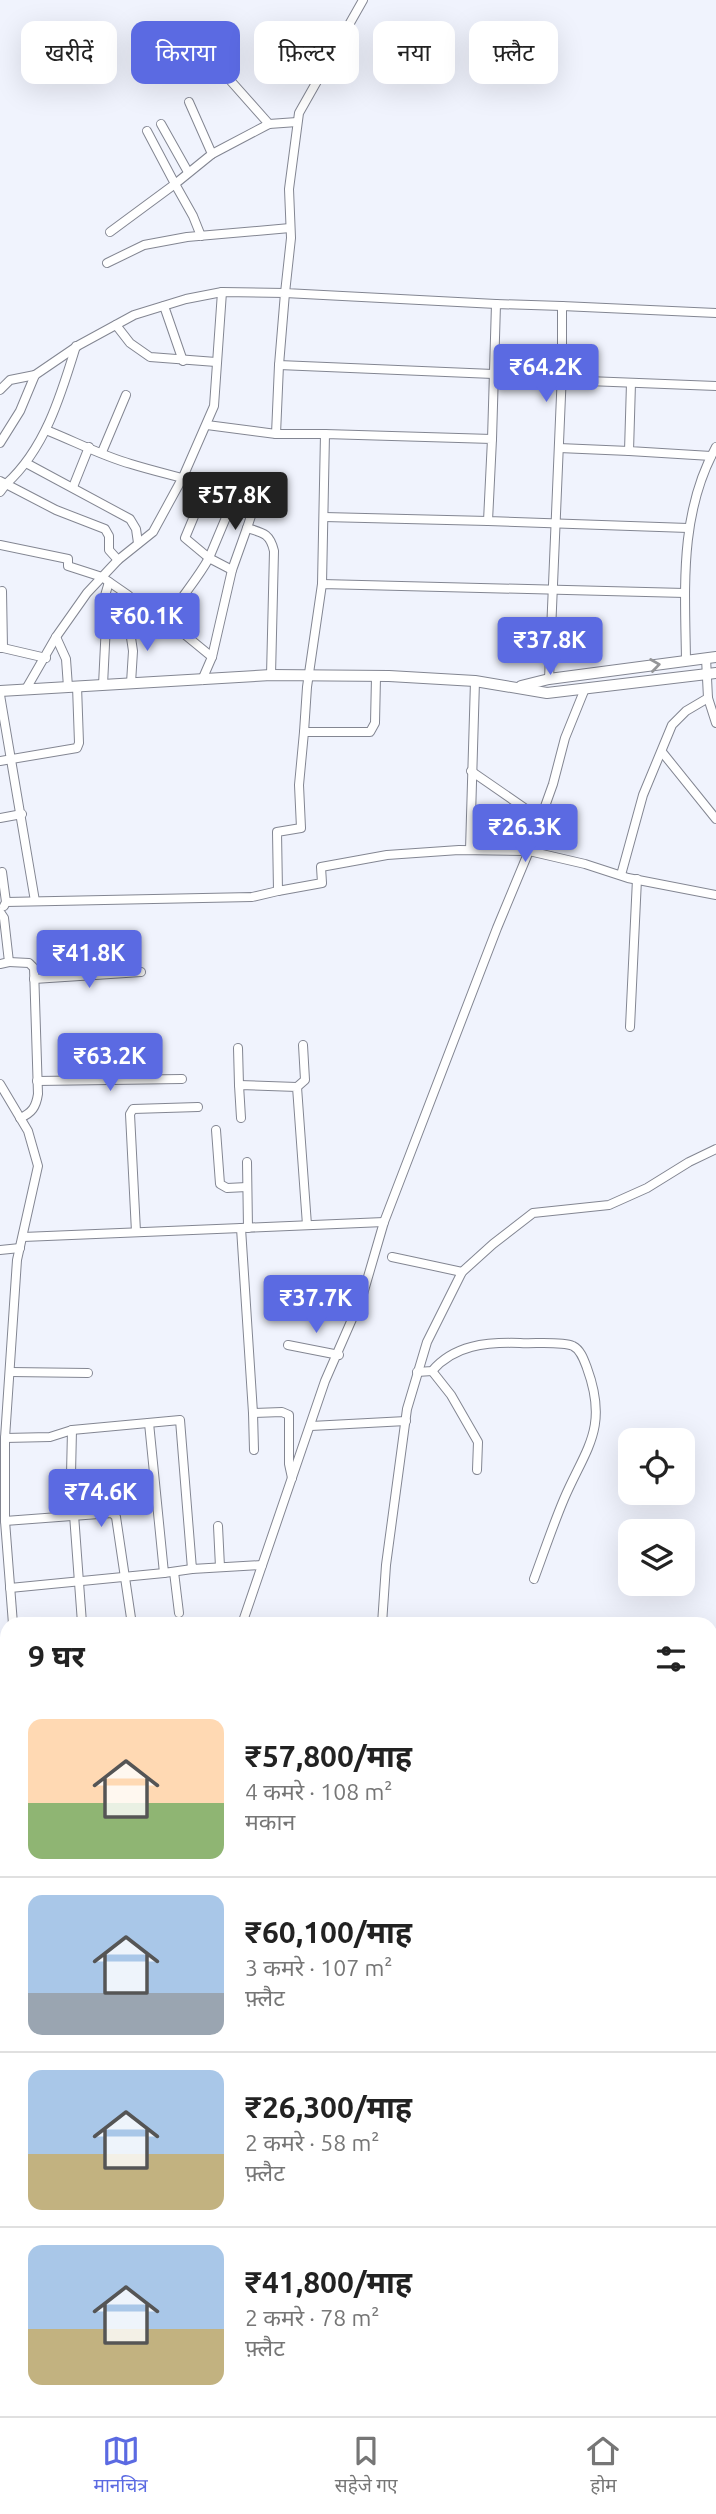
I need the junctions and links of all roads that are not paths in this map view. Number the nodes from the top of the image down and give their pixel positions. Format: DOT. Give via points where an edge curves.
graph roads {
  1 [pos="363,0"];
  2 [pos="233,84"];
  3 [pos="188,102"];
  4 [pos="297,122"];
  5 [pos="161,124"];
  6 [pos="269,124"];
  7 [pos="147,131"];
  8 [pos="212,154"];
  9 [pos="188,172"];
  10 [pos="175,184"];
  11 [pos="290,228"];
  12 [pos="110,232"];
  13 [pos="201,236"];
  14 [pos="107,263"];
  15 [pos="222,292"];
  16 [pos="285,293"];
  17 [pos="496,304"];
  18 [pos="164,306"];
  19 [pos="562,306"];
  20 [pos="716,313"];
  21 [pos="116,325"];
  22 [pos="76,346"];
  23 [pos="183,361"];
  24 [pos="216,362"];
  25 [pos="279,365"];
  26 [pos="493,373"];
  27 [pos="35,375"];
  28 [pos="562,380"];
  29 [pos="631,383"];
  30 [pos="716,386"];
  31 [pos="0,390"];
  32 [pos="126,395"];
  33 [pos="207,425"];
  34 [pos="46,430"];
  35 [pos="276,434"];
  36 [pos="325,434"];
  37 [pos="492,439"];
  38 [pos="0,443"];
  39 [pos="89,447"];
  40 [pos="716,447"];
  41 [pos="559,448"];
  42 [pos="102,452"];
  43 [pos="629,452"];
  44 [pos="711,456"];
  45 [pos="26,463"];
  46 [pos="183,477"];
  47 [pos="3,483"];
  48 [pos="207,485"];
  49 [pos="73,486"];
  50 [pos="0,492"];
  51 [pos="234,496"];
  52 [pos="324,517"];
  53 [pos="488,521"];
  54 [pos="555,524"];
  55 [pos="247,528"];
  56 [pos="688,528"];
  57 [pos="138,543"];
  58 [pos="0,545"];
  59 [pos="209,558"];
  60 [pos="118,560"];
  61 [pos="232,570"];
  62 [pos="106,580"];
  63 [pos="322,584"];
  64 [pos="551,589"];
  65 [pos="2,591"];
  66 [pos="685,593"];
  67 [pos="152,618"];
  68 [pos="167,620"];
  69 [pos="56,637"];
  70 [pos="2,648"];
  71 [pos="212,657"];
  72 [pos="711,657"];
  73 [pos="46,658"];
  74 [pos="686,661"];
  75 [pos="710,674"];
  76 [pos="271,675"];
  77 [pos="309,675"];
  78 [pos="376,677"];
  79 [pos="549,679"];
  80 [pos="202,680"];
  81 [pos="475,681"];
  82 [pos="131,683"];
  83 [pos="103,685"];
  84 [pos="72,686"];
  85 [pos="515,688"];
  86 [pos="26,689"];
  87 [pos="584,691"];
  88 [pos="0,693"];
  89 [pos="708,698"];
  90 [pos="716,723"];
  91 [pos="304,732"];
  92 [pos="662,752"];
  93 [pos="12,758"];
  94 [pos="0,761"];
  95 [pos="471,771"];
  96 [pos="22,814"];
  97 [pos="0,818"];
  98 [pos="539,818"];
  99 [pos="716,819"];
  100 [pos="470,850"];
  101 [pos="529,850"];
  102 [pos="2,873"];
  103 [pos="621,875"];
  104 [pos="637,879"];
  105 [pos="278,891"];
  106 [pos="716,895"];
  107 [pos="35,901"];
  108 [pos="6,902"];
  109 [pos="0,912"];
  110 [pos="4,963"];
  111 [pos="141,972"];
  112 [pos="34,979"];
  113 [pos="630,1027"];
  114 [pos="303,1045"];
  115 [pos="238,1048"];
  116 [pos="182,1079"];
  117 [pos="37,1081"];
  118 [pos="0,1084"];
  119 [pos="239,1085"];
  120 [pos="297,1087"];
  121 [pos="198,1107"];
  122 [pos="20,1118"];
  123 [pos="242,1118"];
  124 [pos="216,1130"];
  125 [pos="716,1149"];
  126 [pos="247,1162"];
  127 [pos="247,1187"];
  128 [pos="384,1222"];
  129 [pos="307,1225"];
  130 [pos="244,1228"];
  131 [pos="136,1232"];
  132 [pos="23,1237"];
  133 [pos="20,1248"];
  134 [pos="0,1250"];
  135 [pos="392,1257"];
  136 [pos="462,1272"];
  137 [pos="288,1345"];
  138 [pos="339,1354"];
  139 [pos="432,1371"];
  140 [pos="417,1372"];
  141 [pos="88,1373"];
  142 [pos="10,1375"];
  143 [pos="0,1376"];
  144 [pos="253,1413"];
  145 [pos="406,1421"];
  146 [pos="149,1423"];
  147 [pos="311,1426"];
  148 [pos="72,1430"];
  149 [pos="5,1438"];
  150 [pos="254,1450"];
  151 [pos="477,1470"];
  152 [pos="292,1478"];
  153 [pos="75,1517"];
  154 [pos="5,1521"];
  155 [pos="218,1526"];
  156 [pos="4,1561"];
  157 [pos="262,1565"];
  158 [pos="220,1567"];
  159 [pos="192,1569"];
  160 [pos="174,1572"];
  161 [pos="164,1573"];
  162 [pos="125,1577"];
  163 [pos="534,1579"];
  164 [pos="80,1582"];
  165 [pos="10,1588"];
  166 [pos="179,1613"];
  167 [pos="12,1617"];
  168 [pos="82,1617"];
  169 [pos="131,1617"];
  170 [pos="244,1617"];
  171 [pos="382,1617"];
  1 -- 4 [label="street"];
  2 -- 6 [label="street"];
  3 -- 8 [label="street"];
  4 -- 6 [label="street"];
  4 -- 11 [label="street" via="289,189"];
  5 -- 9 [label="street"];
  6 -- 8 [label="street"];
  7 -- 10 [label="street"];
  8 -- 9 [label="street"];
  9 -- 10 [label="street"];
  10 -- 12 [label="street"];
  10 -- 13 [label="street"];
  11 -- 13 [label="street"];
  11 -- 16 [label="street"];
  13 -- 14 [label="street" via="144,246"];
  15 -- 16 [label="street"];
  15 -- 18 [label="street"];
  15 -- 24 [label="street"];
  16 -- 17 [label="street"];
  16 -- 25 [label="street"];
  17 -- 19 [label="street"];
  17 -- 26 [label="street"];
  18 -- 21 [label="street"];
  18 -- 23 [label="street"];
  19 -- 20 [label="street"];
  19 -- 28 [label="street"];
  21 -- 22 [label="street"];
  21 -- 23 [label="street" via="130,343 150,357"];
  22 -- 27 [label="street"];
  22 -- 34 [label="street"];
  23 -- 24 [label="street"];
  24 -- 33 [label="street" via="214,406"];
  25 -- 26 [label="street"];
  25 -- 35 [label="street"];
  26 -- 37 [label="street"];
  27 -- 31 [label="street" via="10,380"];
  27 -- 38 [label="street"];
  28 -- 29 [label="street"];
  28 -- 41 [label="street"];
  29 -- 30 [label="street"];
  29 -- 43 [label="street"];
  32 -- 42 [label="street"];
  33 -- 35 [label="street"];
  33 -- 46 [label="street"];
  34 -- 39 [label="street"];
  34 -- 45 [label="street"];
  35 -- 36 [label="street"];
  36 -- 37 [label="street"];
  36 -- 52 [label="street"];
  37 -- 53 [label="street"];
  39 -- 42 [label="street"];
  39 -- 49 [label="street"];
  40 -- 44 [label="street"];
  41 -- 43 [label="street"];
  41 -- 54 [label="street"];
  42 -- 46 [label="street"];
  43 -- 44 [label="street"];
  44 -- 56 [label="street"];
  45 -- 47 [label="street"];
  45 -- 49 [label="street"];
  46 -- 48 [label="street"];
  46 -- 57 [label="street" via="156,527"];
  47 -- 50 [label="street"];
  47 -- 60 [label="street" via="105,529 109,550"];
  48 -- 51 [label="street"];
  48 -- 59 [label="street" via="185,538"];
  49 -- 57 [label="street" via="130,519"];
  51 -- 55 [label="street" via="249,503"];
  51 -- 59 [label="street"];
  52 -- 53 [label="street"];
  52 -- 63 [label="street"];
  53 -- 54 [label="street"];
  54 -- 56 [label="street"];
  54 -- 64 [label="street"];
  55 -- 61 [label="street"];
  55 -- 76 [label="street" via="272,540 274,551"];
  56 -- 66 [label="street"];
  57 -- 60 [label="street"];
  58 -- 62 [label="street" via="68,559 68,566"];
  59 -- 61 [label="street"];
  59 -- 68 [label="street"];
  60 -- 62 [label="street"];
  61 -- 71 [label="street"];
  62 -- 67 [label="street"];
  62 -- 69 [label="street" via="87,593"];
  62 -- 83 [label="street"];
  63 -- 64 [label="street"];
  63 -- 77 [label="street"];
  64 -- 66 [label="street"];
  64 -- 79 [label="street"];
  65 -- 70 [label="street"];
  66 -- 74 [label="street"];
  67 -- 68 [label="street"];
  67 -- 82 [label="street" via="130,633"];
  68 -- 71 [label="street"];
  69 -- 73 [label="street"];
  69 -- 84 [label="street"];
  70 -- 73 [label="street"];
  71 -- 80 [label="street"];
  72 -- 74 [label="street"];
  72 -- 75 [label="street"];
  73 -- 86 [label="street"];
  79 -- 74 [label="street, one-way"];
  75 -- 87 [label="street"];
  75 -- 89 [label="street"];
  76 -- 77 [label="street"];
  76 -- 80 [label="street"];
  77 -- 78 [label="street"];
  77 -- 91 [label="street"];
  78 -- 81 [label="street"];
  78 -- 91 [label="street" via="370,732"];
  79 -- 85 [label="street"];
  80 -- 82 [label="street"];
  81 -- 85 [label="street"];
  81 -- 95 [label="street"];
  82 -- 83 [label="street"];
  83 -- 84 [label="street"];
  84 -- 86 [label="street"];
  84 -- 93 [label="street" via="77,748"];
  85 -- 87 [label="street" via="547,693"];
  86 -- 88 [label="street"];
  87 -- 98 [label="street"];
  88 -- 93 [label="street"];
  89 -- 90 [label="street"];
  89 -- 92 [label="street" via="672,725"];
  91 -- 105 [label="street" via="301,828 277,832"];
  92 -- 99 [label="street"];
  92 -- 103 [label="street" via="643,795"];
  93 -- 94 [label="street"];
  93 -- 96 [label="street"];
  95 -- 98 [label="street"];
  95 -- 100 [label="street"];
  96 -- 97 [label="street"];
  96 -- 107 [label="street"];
  98 -- 101 [label="street"];
  100 -- 101 [label="street"];
  100 -- 105 [label="street" via="387,855 321,867 322,884"];
  101 -- 103 [label="street"];
  101 -- 128 [label="street"];
  102 -- 108 [label="street"];
  103 -- 104 [label="street"];
  104 -- 106 [label="street"];
  104 -- 113 [label="street"];
  105 -- 107 [label="street" via="252,898"];
  107 -- 108 [label="street"];
  108 -- 109 [label="street"];
  109 -- 110 [label="street" via="4,918"];
  110 -- 112 [label="street" via="32,964"];
  111 -- 112 [label="street"];
  112 -- 117 [label="street"];
  114 -- 120 [label="street" via="305,1080"];
  115 -- 119 [label="street"];
  116 -- 117 [label="street"];
  117 -- 122 [label="street" via="37,1104"];
  118 -- 122 [label="street"];
  119 -- 120 [label="street"];
  119 -- 123 [label="street"];
  120 -- 129 [label="street"];
  121 -- 131 [label="street" via="134,1108 130,1114"];
  122 -- 132 [label="street" via="38,1166"];
  124 -- 127 [label="street" via="220,1184"];
  125 -- 136 [label="street" via="609,1205 533,1213"];
  126 -- 127 [label="street"];
  127 -- 130 [label="street"];
  128 -- 129 [label="street"];
  128 -- 138 [label="street"];
  129 -- 130 [label="street"];
  130 -- 131 [label="street"];
  130 -- 144 [label="street"];
  131 -- 132 [label="street"];
  132 -- 133 [label="street"];
  133 -- 134 [label="street"];
  133 -- 142 [label="street"];
  135 -- 136 [label="street"];
  136 -- 140 [label="street" via="426,1342"];
  137 -- 138 [label="street"];
  138 -- 147 [label="street"];
  139 -- 140 [label="street"];
  139 -- 151 [label="street" via="452,1395 478,1442"];
  139 -- 163 [label="street" via="452,1353 483,1344 573,1346 582,1355 595,1397 592,1444 561,1506"];
  140 -- 145 [label="street"];
  141 -- 142 [label="street"];
  142 -- 143 [label="street"];
  142 -- 149 [label="street"];
  144 -- 150 [label="street"];
  144 -- 152 [label="street" via="289,1415"];
  145 -- 147 [label="street"];
  145 -- 171 [label="street"];
  146 -- 148 [label="street"];
  146 -- 159 [label="street" via="180,1420"];
  146 -- 161 [label="street"];
  147 -- 152 [label="street"];
  148 -- 149 [label="street" via="50,1437"];
  148 -- 153 [label="street"];
  149 -- 154 [label="street"];
  152 -- 157 [label="street"];
  153 -- 154 [label="street"];
  153 -- 162 [label="street" via="112,1513 116,1517"];
  153 -- 164 [label="street"];
  154 -- 156 [label="street"];
  155 -- 158 [label="street"];
  156 -- 165 [label="street"];
  157 -- 158 [label="street"];
  157 -- 170 [label="street"];
  158 -- 159 [label="street"];
  159 -- 160 [label="street"];
  160 -- 161 [label="street"];
  160 -- 166 [label="street"];
  161 -- 162 [label="street"];
  162 -- 164 [label="street"];
  162 -- 169 [label="street"];
  164 -- 165 [label="street"];
  164 -- 168 [label="street"];
  165 -- 167 [label="street"];
}
